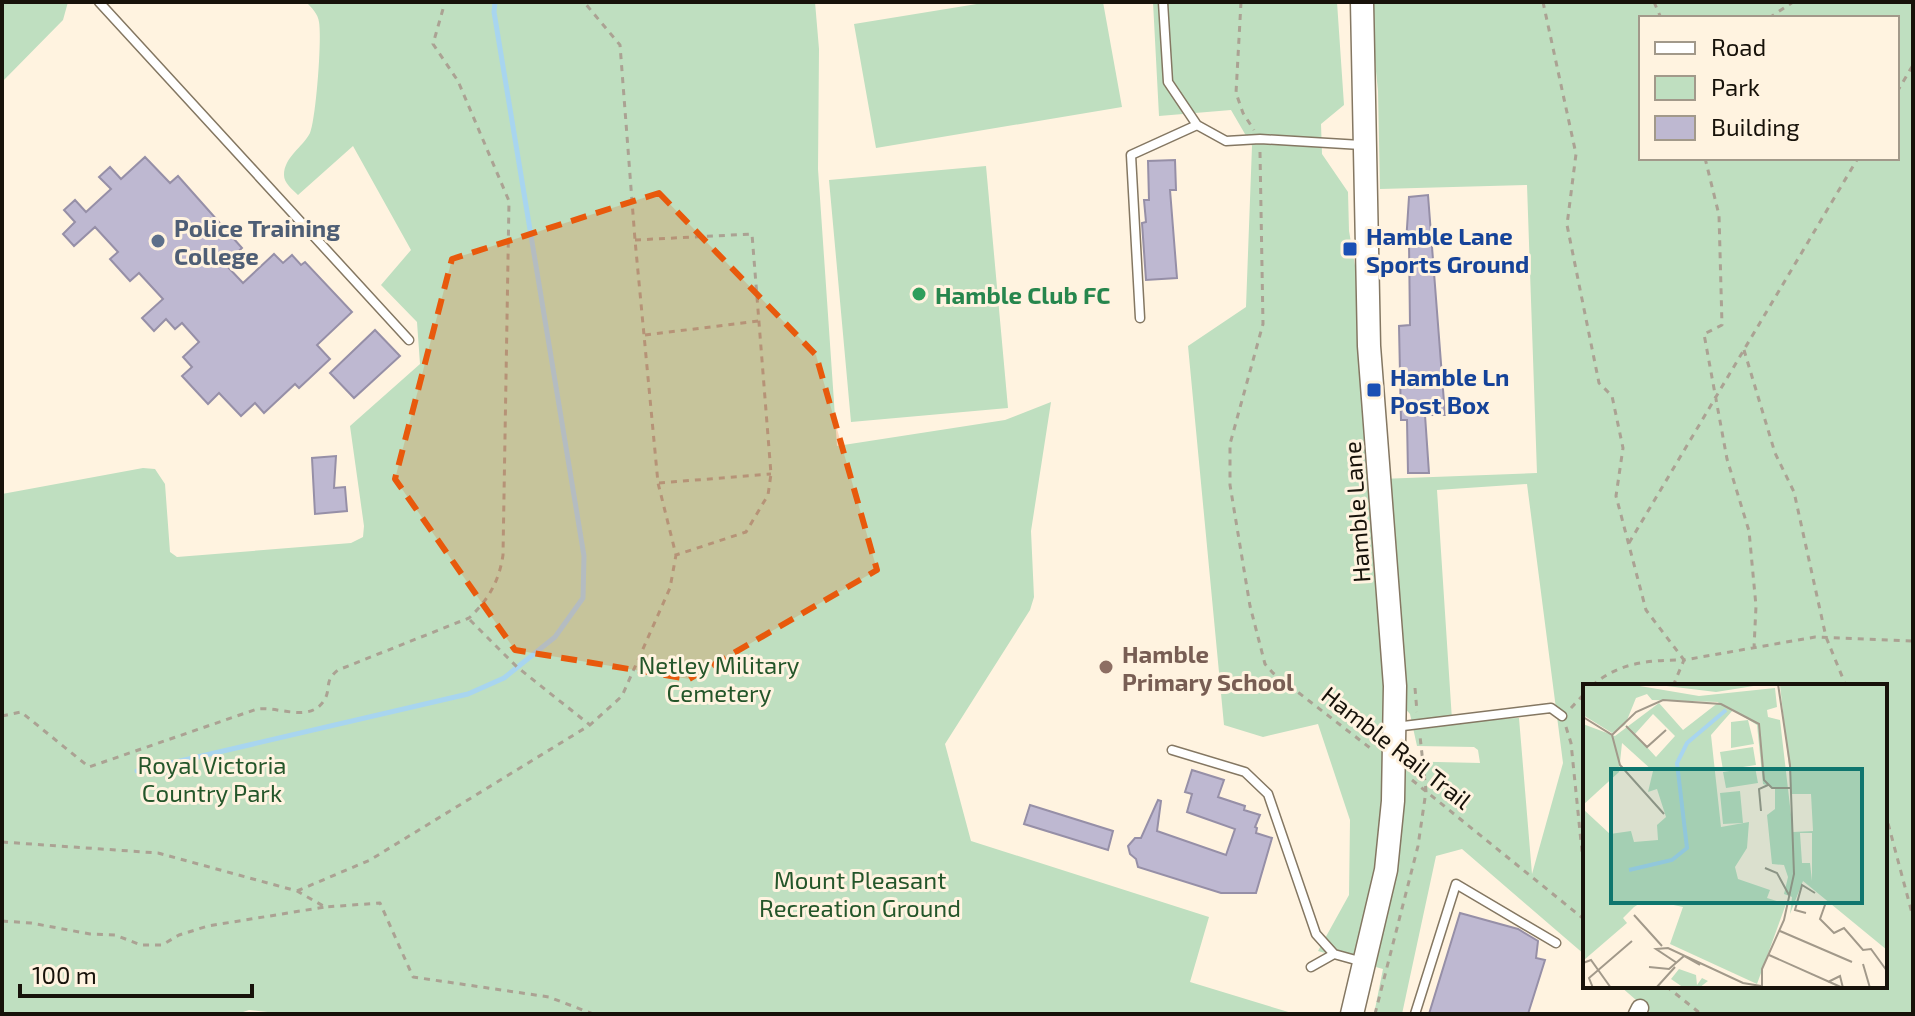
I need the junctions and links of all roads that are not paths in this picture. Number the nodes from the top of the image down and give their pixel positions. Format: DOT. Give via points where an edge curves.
graph roads {
  1 [pos="99,2"];
  2 [pos="1163,2"];
  3 [pos="1362,2"];
  4 [pos="1197,125"];
  5 [pos="1366,145"];
  6 [pos="1140,318"];
  7 [pos="409,340"];
  8 [pos="1562,716"];
  9 [pos="1394,727"];
  10 [pos="1172,750"];
  11 [pos="1556,943"];
  12 [pos="1334,954"];
  13 [pos="1364,963"];
  14 [pos="1311,967"];
  15 [pos="1352,1014"];
  16 [pos="1415,1014"];
  1 -- 7 [label="lane"];
  2 -- 4 [label="lane" via="1168,82"];
  3 -- 5 [label="main road, Hamble Lane"];
  4 -- 5 [label="lane" via="1226,141"];
  4 -- 6 [label="lane" via="1131,155"];
  5 -- 9 [label="main road, Hamble Lane" via="1369,346"];
  8 -- 9 [label="lane" via="1551,708"];
  9 -- 13 [label="main road, Hamble Lane" via="1386,870"];
  10 -- 12 [label="lane" via="1245,772 1268,794 1316,934"];
  11 -- 16 [label="lane" via="1456,884"];
  12 -- 13 [label="lane"];
  12 -- 14 [label="lane"];
  13 -- 15 [label="main road, Hamble Lane"];
}
